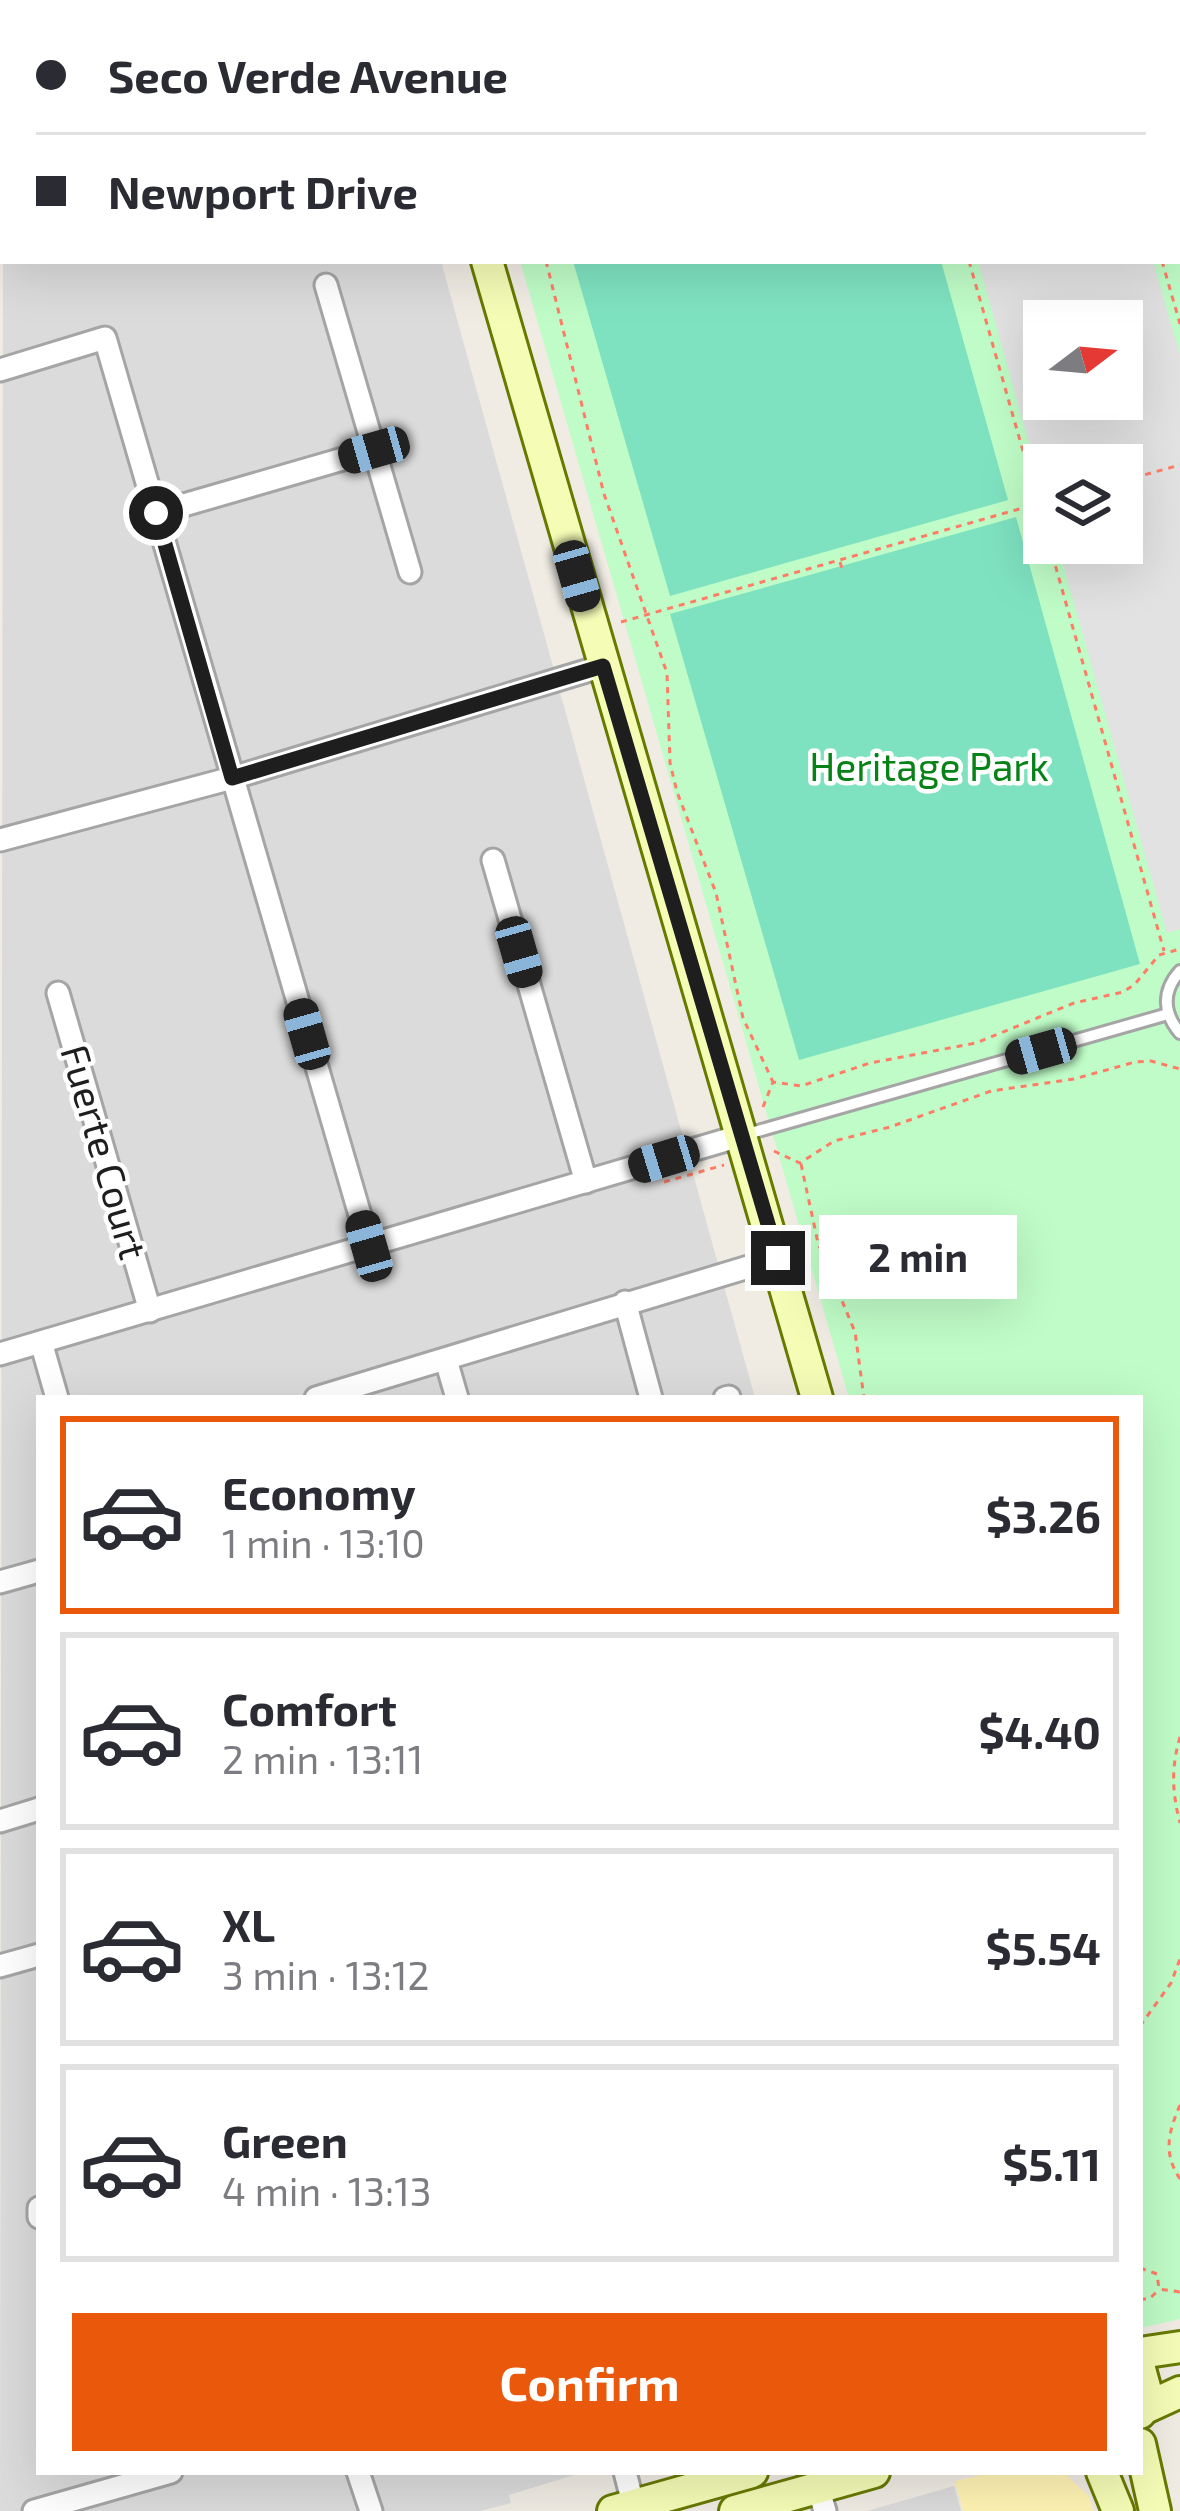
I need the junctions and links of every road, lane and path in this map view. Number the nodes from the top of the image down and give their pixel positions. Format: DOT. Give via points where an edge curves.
graph roads {
  1 [pos="488,264"];
  2 [pos="547,264"];
  3 [pos="970,264"];
  4 [pos="1163,264"];
  5 [pos="326,285"];
  6 [pos="1180,324"];
  7 [pos="0,370"];
  8 [pos="1023,444"];
  9 [pos="374,450"];
  10 [pos="1180,465"];
  11 [pos="1143,475"];
  12 [pos="1023,508"];
  13 [pos="156,513"];
  14 [pos="827,551"];
  15 [pos="839,560"];
  16 [pos="830,563"];
  17 [pos="1055,564"];
  18 [pos="410,572"];
  19 [pos="843,572"];
  20 [pos="646,615"];
  21 [pos="614,623"];
  22 [pos="603,666"];
  23 [pos="232,778"];
  24 [pos="0,840"];
  25 [pos="493,860"];
  26 [pos="1180,949"];
  27 [pos="1165,953"];
  28 [pos="1180,971"];
  29 [pos="58,994"];
  30 [pos="1168,1014"];
  31 [pos="1180,1033"];
  32 [pos="1180,1070"];
  33 [pos="773,1082"];
  34 [pos="763,1107"];
  35 [pos="746,1146"];
  36 [pos="800,1162"];
  37 [pos="586,1182"];
  38 [pos="658,1184"];
  39 [pos="369,1246"];
  40 [pos="778,1258"];
  41 [pos="626,1302"];
  42 [pos="150,1311"];
  43 [pos="41,1342"];
  44 [pos="0,1354"];
  45 [pos="446,1360"];
  46 [pos="55,1395"];
  47 [pos="330,1395"];
  48 [pos="456,1395"];
  49 [pos="650,1395"];
  50 [pos="816,1395"];
  51 [pos="863,1395"];
  52 [pos="36,1572"];
  53 [pos="0,1582"];
  54 [pos="1180,1737"];
  55 [pos="36,1810"];
  56 [pos="0,1820"];
  57 [pos="1180,1823"];
  58 [pos="36,1956"];
  59 [pos="1180,1959"];
  60 [pos="0,1966"];
  61 [pos="1143,2022"];
  62 [pos="1180,2105"];
  63 [pos="1180,2179"];
  64 [pos="1143,2269"];
  65 [pos="1160,2289"];
  66 [pos="1180,2292"];
  67 [pos="1143,2299"];
  68 [pos="1180,2347"];
  69 [pos="1143,2353"];
  70 [pos="1180,2392"];
  71 [pos="1143,2411"];
  72 [pos="1143,2457"];
  73 [pos="150,2475"];
  74 [pos="359,2475"];
  75 [pos="625,2475"];
  76 [pos="742,2475"];
  77 [pos="868,2475"];
  78 [pos="1103,2475"];
  79 [pos="114,2480"];
  80 [pos="821,2499"];
  81 [pos="627,2509"];
  82 [pos="34,2511"];
  83 [pos="371,2511"];
  84 [pos="735,2511"];
  85 [pos="1118,2511"];
  86 [pos="1155,2511"];
  1 -- 22 [label="street"];
  2 -- 20 [label="path" via="592,453"];
  3 -- 8 [label="path"];
  4 -- 6 [label="path"];
  5 -- 9 [label="street"];
  7 -- 13 [label="street" via="106,338"];
  9 -- 13 [label="street"];
  9 -- 18 [label="street"];
  10 -- 11 [label="path"];
  12 -- 15 [label="path"];
  13 -- 23 [label="street"];
  14 -- 16 [label="path"];
  15 -- 16 [label="path"];
  15 -- 19 [label="path"];
  16 -- 20 [label="path"];
  17 -- 27 [label="path"];
  20 -- 21 [label="path"];
  20 -- 33 [label="path" via="667,673 674,778 716,893 743,1018"];
  22 -- 23 [label="street"];
  22 -- 35 [label="street"];
  23 -- 24 [label="street"];
  23 -- 39 [label="street"];
  25 -- 37 [label="street"];
  26 -- 27 [label="path"];
  27 -- 33 [label="path" via="1123,992 976,1043 869,1063 801,1086"];
  28 -- 30 [label="lane" via="1168,989"];
  29 -- 42 [label="street, Fuerte Court"];
  30 -- 31 [label="lane"];
  30 -- 35 [label="lane"];
  32 -- 36 [label="path" via="1150,1060 991,1090 834,1141"];
  33 -- 34 [label="path"];
  35 -- 36 [label="path"];
  35 -- 37 [label="street"];
  35 -- 38 [label="path"];
  35 -- 40 [label="street"];
  36 -- 51 [label="path" via="818,1243 855,1332"];
  37 -- 39 [label="street"];
  39 -- 42 [label="street"];
  40 -- 41 [label="street"];
  40 -- 50 [label="street"];
  41 -- 45 [label="street"];
  41 -- 49 [label="street"];
  42 -- 43 [label="street"];
  43 -- 44 [label="street"];
  43 -- 46 [label="street"];
  45 -- 47 [label="street"];
  45 -- 48 [label="street"];
  52 -- 53 [label="street"];
  54 -- 57 [label="path" via="1172,1790"];
  55 -- 56 [label="street"];
  58 -- 60 [label="street"];
  59 -- 61 [label="path"];
  62 -- 63 [label="path" via="1168,2134"];
  64 -- 65 [label="path" via="1157,2274"];
  65 -- 66 [label="path"];
  65 -- 67 [label="path"];
  68 -- 69 [label="street"];
  70 -- 71 [label="street"];
  72 -- 86 [label="street"];
  73 -- 79 [label="street"];
  74 -- 83 [label="street"];
  75 -- 81 [label="street"];
  76 -- 81 [label="street"];
  77 -- 80 [label="street"];
  78 -- 85 [label="street"];
  79 -- 82 [label="street"];
  80 -- 84 [label="street"];
}
